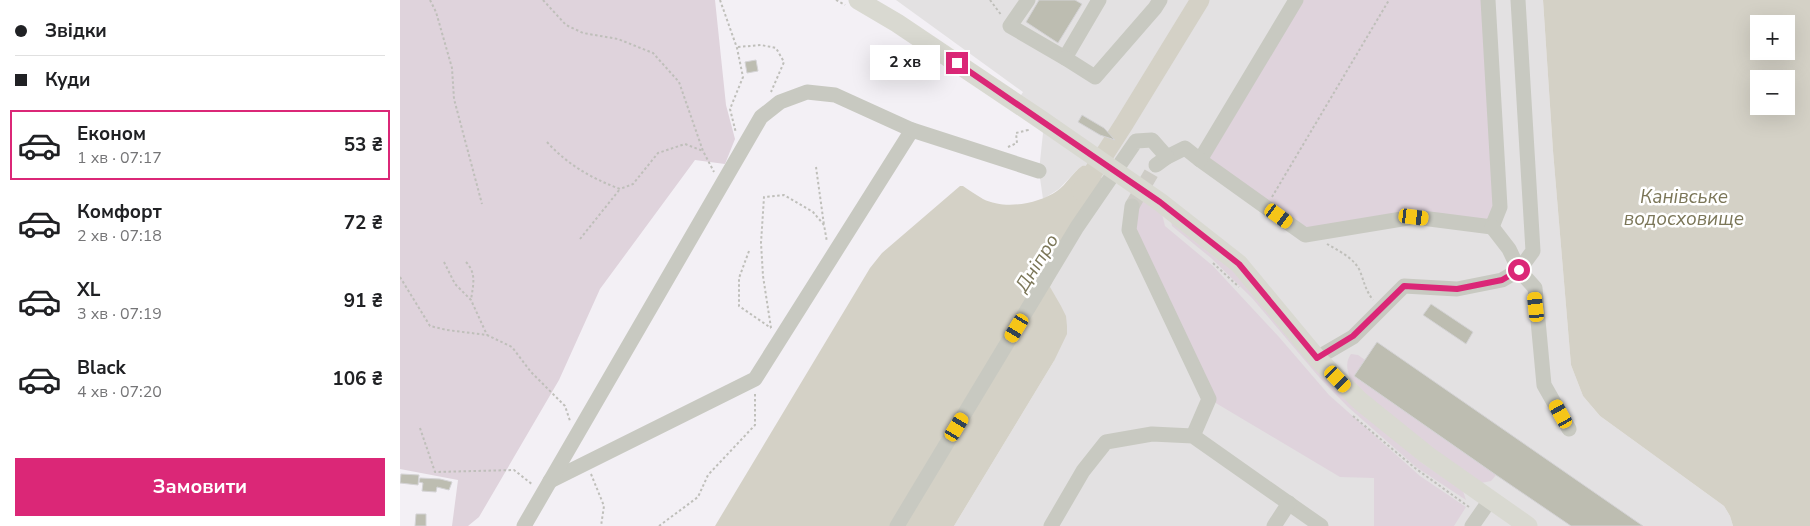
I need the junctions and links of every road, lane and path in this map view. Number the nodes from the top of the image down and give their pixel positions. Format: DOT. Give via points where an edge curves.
graph roads {
  1 [pos="430,0"];
  2 [pos="543,0"];
  3 [pos="720,0"];
  4 [pos="858,0"];
  5 [pos="990,0"];
  6 [pos="1028,0"];
  7 [pos="1160,0"];
  8 [pos="1296,0"];
  9 [pos="1389,0"];
  10 [pos="1488,0"];
  11 [pos="1518,0"];
  12 [pos="1093,2"];
  13 [pos="1010,26"];
  14 [pos="737,48"];
  15 [pos="1065,58"];
  16 [pos="760,118"];
  17 [pos="1033,121"];
  18 [pos="912,130"];
  19 [pos="547,142"];
  20 [pos="742,150"];
  21 [pos="703,151"];
  22 [pos="1007,160"];
  23 [pos="1200,160"];
  24 [pos="816,167"];
  25 [pos="1039,171"];
  26 [pos="721,185"];
  27 [pos="620,190"];
  28 [pos="482,204"];
  29 [pos="1132,206"];
  30 [pos="1266,207"];
  31 [pos="824,225"];
  32 [pos="1492,227"];
  33 [pos="1305,235"];
  34 [pos="580,239"];
  35 [pos="749,251"];
  36 [pos="1533,251"];
  37 [pos="830,261"];
  38 [pos="444,262"];
  39 [pos="466,262"];
  40 [pos="1519,270"];
  41 [pos="400,277"];
  42 [pos="1535,288"];
  43 [pos="471,300"];
  44 [pos="1381,309"];
  45 [pos="487,335"];
  46 [pos="1317,358"];
  47 [pos="755,379"];
  48 [pos="420,428"];
  49 [pos="1569,429"];
  50 [pos="1192,436"];
  51 [pos="575,437"];
  52 [pos="586,463"];
  53 [pos="546,487"];
  54 [pos="1490,500"];
  55 [pos="1289,504"];
  56 [pos="524,526"];
  57 [pos="601,526"];
  58 [pos="659,526"];
  59 [pos="897,526"];
  60 [pos="1052,526"];
  61 [pos="1274,526"];
  62 [pos="1321,526"];
  63 [pos="1472,526"];
  64 [pos="1528,526"];
  1 -- 28 [label="path" via="452,68 454,99"];
  2 -- 21 [label="path" via="566,25 583,33 618,39 653,53 679,82"];
  3 -- 14 [label="path"];
  4 -- 17 [label="main road" via="897,23"];
  5 -- 13 [label="path"];
  6 -- 13 [label="lane"];
  7 -- 15 [label="lane" via="1095,77"];
  8 -- 23 [label="lane"];
  9 -- 30 [label="path"];
  10 -- 32 [label="lane" via="1500,208"];
  11 -- 36 [label="lane"];
  12 -- 15 [label="lane"];
  13 -- 15 [label="lane"];
  14 -- 16 [label="path" via="761,45 776,48 784,62"];
  14 -- 20 [label="path" via="743,77 730,109"];
  16 -- 18 [label="lane" via="780,102 807,92 835,95"];
  16 -- 20 [label="lane"];
  17 -- 22 [label="path" via="1028,130 1016,133 1017,143 1005,148"];
  17 -- 46 [label="main road" via="1160,202 1239,264"];
  18 -- 22 [label="lane"];
  18 -- 37 [label="lane"];
  19 -- 27 [label="path" via="562,158 596,180"];
  20 -- 26 [label="lane"];
  21 -- 26 [label="path"];
  21 -- 27 [label="path" via="684,144 658,154 633,184"];
  22 -- 25 [label="lane"];
  23 -- 30 [label="lane"];
  23 -- 59 [label="lane" via="1185,148 1161,161 1152,140 1136,141 1077,228"];
  24 -- 31 [label="path"];
  26 -- 51 [label="lane"];
  27 -- 34 [label="path"];
  29 -- 50 [label="lane" via="1129,230 1209,399"];
  30 -- 33 [label="lane"];
  31 -- 35 [label="path" via="813,212 784,195 764,197 761,243 771,328 739,306 739,278"];
  31 -- 37 [label="path"];
  32 -- 33 [label="lane" via="1414,217"];
  32 -- 40 [label="lane" via="1509,249"];
  33 -- 44 [label="path" via="1345,254 1359,269 1366,292"];
  36 -- 40 [label="lane"];
  36 -- 42 [label="lane"];
  37 -- 47 [label="lane"];
  38 -- 43 [label="path" via="455,284"];
  39 -- 43 [label="path" via="473,270"];
  40 -- 42 [label="lane"];
  40 -- 44 [label="lane" via="1502,280 1457,289 1404,286"];
  41 -- 45 [label="path" via="430,326"];
  42 -- 49 [label="lane" via="1544,385"];
  43 -- 45 [label="path"];
  44 -- 46 [label="lane" via="1353,336"];
  45 -- 51 [label="path" via="512,348 565,406"];
  46 -- 54 [label="main road" via="1360,401 1426,455"];
  47 -- 52 [label="lane"];
  47 -- 58 [label="path" via="755,425 708,476 698,497"];
  48 -- 53 [label="path" via="435,472 514,470"];
  50 -- 55 [label="lane"];
  50 -- 60 [label="lane" via="1152,434 1106,442 1083,472"];
  51 -- 53 [label="lane"];
  52 -- 53 [label="lane"];
  52 -- 57 [label="path" via="604,506"];
  53 -- 56 [label="lane"];
  54 -- 63 [label="lane"];
  54 -- 64 [label="main road"];
  55 -- 61 [label="lane"];
  55 -- 62 [label="lane"];
}
